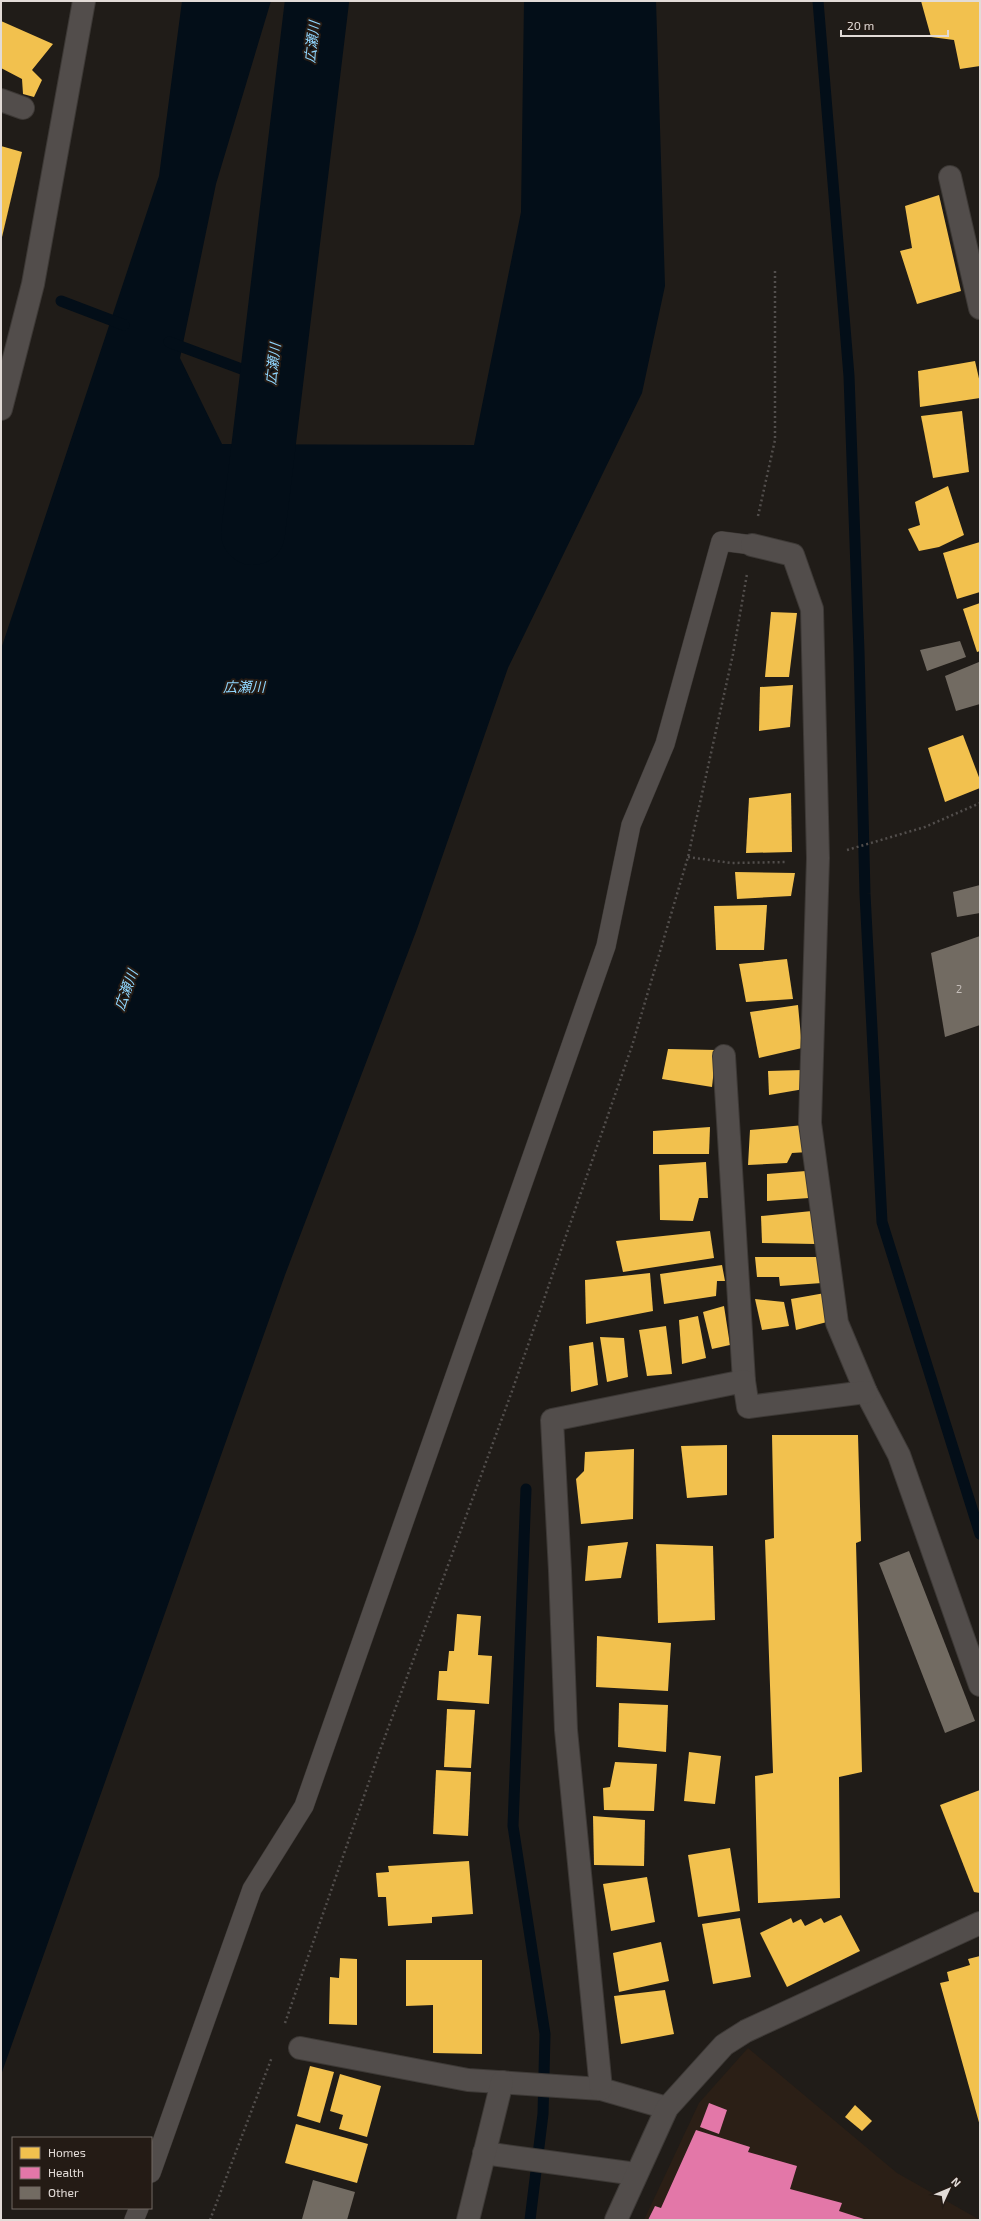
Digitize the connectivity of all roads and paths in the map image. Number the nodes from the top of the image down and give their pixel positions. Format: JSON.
{"nodes":[{"id":1,"x":84,"y":1,"type":"edge"},
{"id":2,"x":1,"y":100,"type":"edge"},
{"id":3,"x":23,"y":108,"type":"dead end"},
{"id":4,"x":950,"y":176,"type":"dead end"},
{"id":5,"x":775,"y":268,"type":"dead end"},
{"id":6,"x":980,"y":308,"type":"edge"},
{"id":7,"x":1,"y":409,"type":"edge"},
{"id":8,"x":752,"y":545,"type":"junction"},
{"id":9,"x":980,"y":803,"type":"edge"},
{"id":10,"x":845,"y":851,"type":"dead end"},
{"id":11,"x":688,"y":857,"type":"junction"},
{"id":12,"x":818,"y":858,"type":"junction"},
{"id":13,"x":724,"y":1056,"type":"dead end"},
{"id":14,"x":744,"y":1381,"type":"junction"},
{"id":15,"x":866,"y":1392,"type":"junction"},
{"id":16,"x":980,"y":1685,"type":"edge"},
{"id":17,"x":980,"y":1923,"type":"edge"},
{"id":18,"x":282,"y":2029,"type":"dead end"},
{"id":19,"x":300,"y":2048,"type":"dead end"},
{"id":20,"x":274,"y":2051,"type":"dead end"},
{"id":21,"x":513,"y":2083,"type":"junction"},
{"id":22,"x":601,"y":2089,"type":"junction"},
{"id":23,"x":667,"y":2108,"type":"junction"},
{"id":24,"x":484,"y":2153,"type":"junction"},
{"id":25,"x":152,"y":2170,"type":"edge"},
{"id":26,"x":636,"y":2174,"type":"junction"},
{"id":27,"x":138,"y":2209,"type":"edge"},
{"id":28,"x":134,"y":2220,"type":"edge"},
{"id":29,"x":210,"y":2220,"type":"edge"},
{"id":30,"x":468,"y":2220,"type":"edge"},
{"id":31,"x":616,"y":2220,"type":"edge"}],
"edges":[{"from":1,"to":7,"type":"street"},
{"from":2,"to":3,"type":"street"},
{"from":4,"to":6,"type":"street"},
{"from":5,"to":8,"type":"path"},
{"from":8,"to":11,"type":"path"},
{"from":8,"to":12,"type":"street"},
{"from":8,"to":25,"type":"lane"},
{"from":9,"to":10,"type":"path"},
{"from":11,"to":12,"type":"path"},
{"from":11,"to":18,"type":"path"},
{"from":12,"to":15,"type":"street"},
{"from":13,"to":14,"type":"street"},
{"from":14,"to":15,"type":"street"},
{"from":14,"to":22,"type":"street"},
{"from":15,"to":16,"type":"street"},
{"from":17,"to":23,"type":"street"},
{"from":19,"to":21,"type":"street"},
{"from":20,"to":29,"type":"path"},
{"from":21,"to":22,"type":"street"},
{"from":21,"to":24,"type":"street"},
{"from":22,"to":23,"type":"street"},
{"from":23,"to":26,"type":"street"},
{"from":24,"to":26,"type":"street"},
{"from":24,"to":30,"type":"street"},
{"from":26,"to":31,"type":"street"},
{"from":27,"to":28,"type":"lane"}]}
